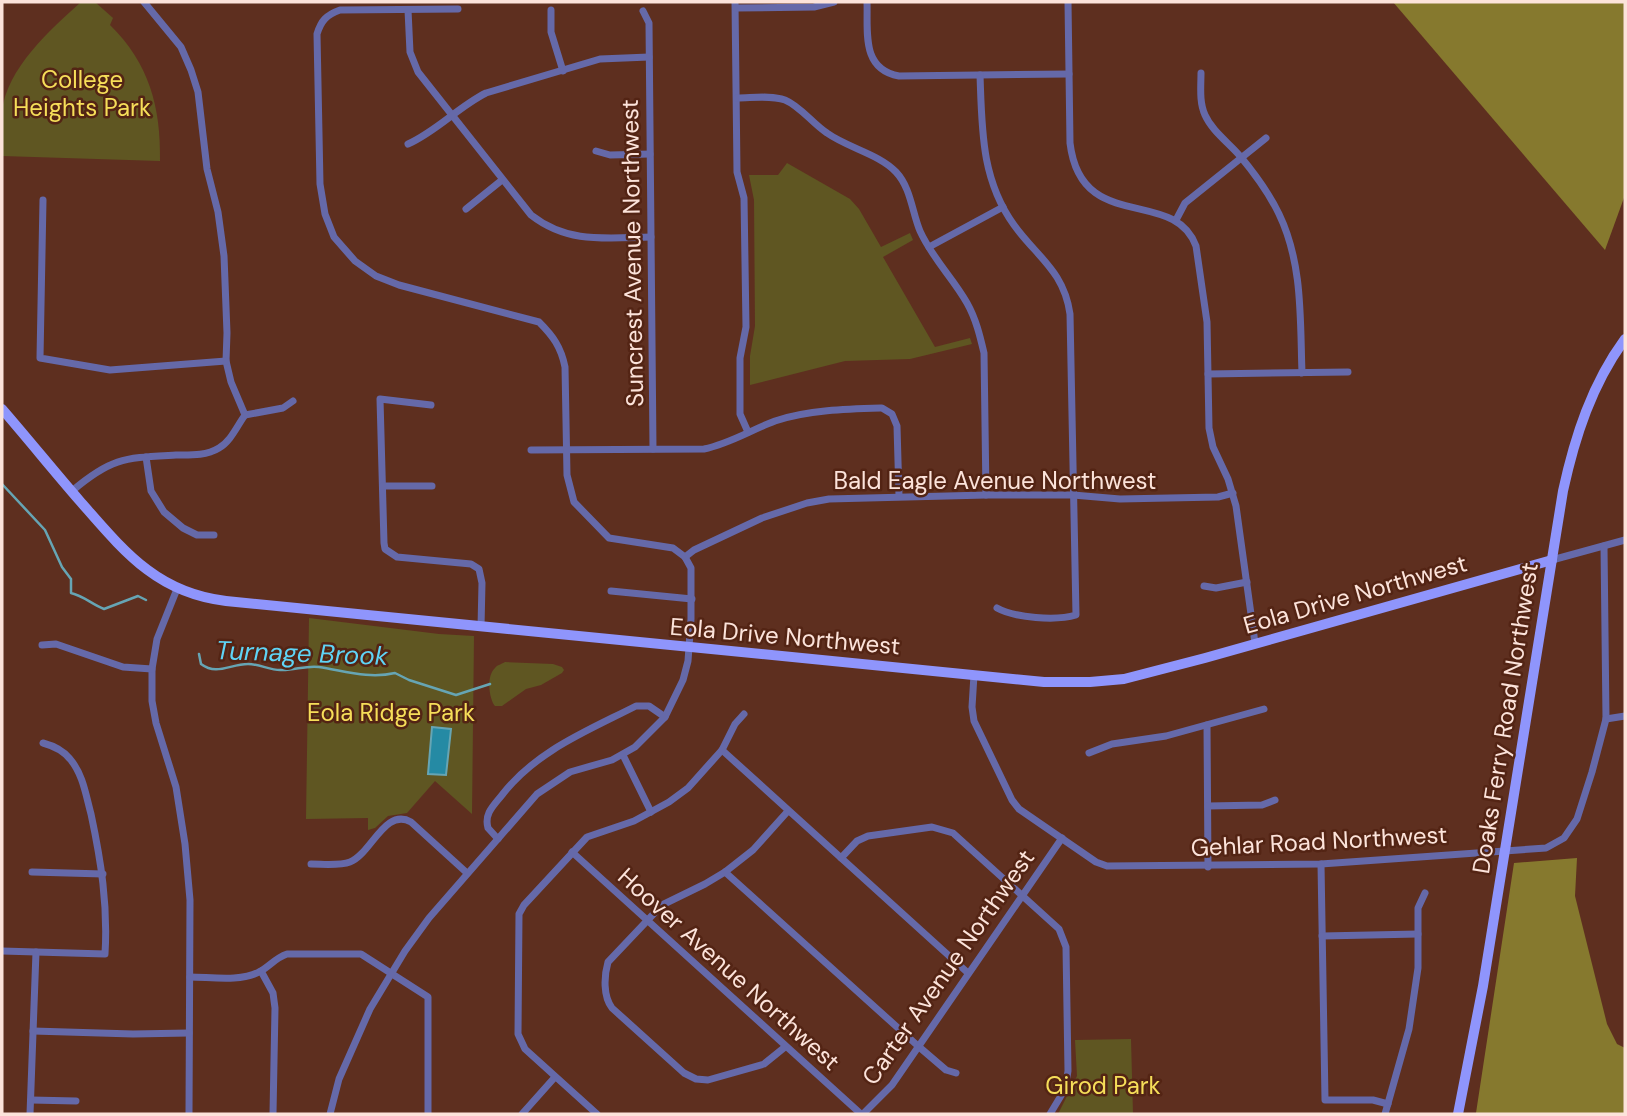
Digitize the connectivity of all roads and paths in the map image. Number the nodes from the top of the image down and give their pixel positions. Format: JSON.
{"nodes":[{"id":1,"x":145,"y":2,"type":"edge"},
{"id":2,"x":834,"y":2,"type":"edge"},
{"id":3,"x":867,"y":2,"type":"edge"},
{"id":4,"x":1068,"y":2,"type":"edge"},
{"id":5,"x":736,"y":5,"type":"edge"},
{"id":6,"x":458,"y":9,"type":"dead end"},
{"id":7,"x":408,"y":10,"type":"junction"},
{"id":8,"x":551,"y":10,"type":"dead end"},
{"id":9,"x":643,"y":11,"type":"dead end"},
{"id":10,"x":649,"y":57,"type":"junction"},
{"id":11,"x":563,"y":71,"type":"junction"},
{"id":12,"x":1201,"y":73,"type":"dead end"},
{"id":13,"x":1069,"y":74,"type":"junction"},
{"id":14,"x":981,"y":75,"type":"junction"},
{"id":15,"x":737,"y":98,"type":"junction"},
{"id":16,"x":452,"y":115,"type":"junction"},
{"id":17,"x":1266,"y":138,"type":"dead end"},
{"id":18,"x":408,"y":144,"type":"dead end"},
{"id":19,"x":596,"y":150,"type":"dead end"},
{"id":20,"x":650,"y":155,"type":"junction"},
{"id":21,"x":1241,"y":158,"type":"junction"},
{"id":22,"x":502,"y":180,"type":"junction"},
{"id":23,"x":43,"y":200,"type":"dead end"},
{"id":24,"x":1003,"y":207,"type":"junction"},
{"id":25,"x":466,"y":209,"type":"dead end"},
{"id":26,"x":1175,"y":220,"type":"junction"},
{"id":27,"x":651,"y":237,"type":"junction"},
{"id":28,"x":929,"y":247,"type":"junction"},
{"id":29,"x":1625,"y":339,"type":"edge"},
{"id":30,"x":226,"y":361,"type":"junction"},
{"id":31,"x":1348,"y":372,"type":"dead end"},
{"id":32,"x":1302,"y":373,"type":"junction"},
{"id":33,"x":1208,"y":374,"type":"junction"},
{"id":34,"x":293,"y":401,"type":"dead end"},
{"id":35,"x":431,"y":404,"type":"dead end"},
{"id":36,"x":2,"y":409,"type":"edge"},
{"id":37,"x":245,"y":415,"type":"junction"},
{"id":38,"x":748,"y":432,"type":"junction"},
{"id":39,"x":653,"y":449,"type":"junction"},
{"id":40,"x":531,"y":450,"type":"dead end"},
{"id":41,"x":567,"y":450,"type":"junction"},
{"id":42,"x":146,"y":457,"type":"junction"},
{"id":43,"x":383,"y":486,"type":"junction"},
{"id":44,"x":432,"y":486,"type":"dead end"},
{"id":45,"x":72,"y":491,"type":"junction"},
{"id":46,"x":1233,"y":494,"type":"junction"},
{"id":47,"x":986,"y":495,"type":"junction"},
{"id":48,"x":1073,"y":495,"type":"junction"},
{"id":49,"x":899,"y":496,"type":"junction"},
{"id":50,"x":214,"y":535,"type":"dead end"},
{"id":51,"x":1625,"y":540,"type":"edge"},
{"id":52,"x":1604,"y":545,"type":"junction"},
{"id":53,"x":685,"y":557,"type":"junction"},
{"id":54,"x":1552,"y":560,"type":"junction"},
{"id":55,"x":1247,"y":582,"type":"junction"},
{"id":56,"x":1204,"y":586,"type":"dead end"},
{"id":57,"x":177,"y":589,"type":"junction"},
{"id":58,"x":611,"y":591,"type":"dead end"},
{"id":59,"x":692,"y":598,"type":"junction"},
{"id":60,"x":997,"y":608,"type":"dead end"},
{"id":61,"x":481,"y":626,"type":"junction"},
{"id":62,"x":1255,"y":643,"type":"junction"},
{"id":63,"x":42,"y":645,"type":"dead end"},
{"id":64,"x":689,"y":648,"type":"junction"},
{"id":65,"x":152,"y":669,"type":"junction"},
{"id":66,"x":974,"y":675,"type":"junction"},
{"id":67,"x":1264,"y":709,"type":"dead end"},
{"id":68,"x":744,"y":714,"type":"dead end"},
{"id":69,"x":1625,"y":716,"type":"edge"},
{"id":70,"x":665,"y":717,"type":"junction"},
{"id":71,"x":1606,"y":719,"type":"junction"},
{"id":72,"x":1207,"y":725,"type":"junction"},
{"id":73,"x":43,"y":743,"type":"dead end"},
{"id":74,"x":722,"y":750,"type":"junction"},
{"id":75,"x":1089,"y":753,"type":"dead end"},
{"id":76,"x":623,"y":755,"type":"junction"},
{"id":77,"x":1275,"y":800,"type":"dead end"},
{"id":78,"x":1208,"y":806,"type":"junction"},
{"id":79,"x":788,"y":811,"type":"junction"},
{"id":80,"x":651,"y":812,"type":"junction"},
{"id":81,"x":1062,"y":838,"type":"junction"},
{"id":82,"x":498,"y":839,"type":"junction"},
{"id":83,"x":1505,"y":850,"type":"junction"},
{"id":84,"x":572,"y":852,"type":"junction"},
{"id":85,"x":841,"y":858,"type":"junction"},
{"id":86,"x":311,"y":864,"type":"dead end"},
{"id":87,"x":1321,"y":864,"type":"junction"},
{"id":88,"x":1208,"y":867,"type":"junction"},
{"id":89,"x":32,"y":872,"type":"dead end"},
{"id":90,"x":725,"y":872,"type":"junction"},
{"id":91,"x":467,"y":873,"type":"junction"},
{"id":92,"x":103,"y":874,"type":"junction"},
{"id":93,"x":1425,"y":893,"type":"dead end"},
{"id":94,"x":1022,"y":895,"type":"junction"},
{"id":95,"x":646,"y":920,"type":"junction"},
{"id":96,"x":1418,"y":934,"type":"junction"},
{"id":97,"x":1322,"y":936,"type":"junction"},
{"id":98,"x":2,"y":951,"type":"edge"},
{"id":99,"x":36,"y":952,"type":"junction"},
{"id":100,"x":261,"y":971,"type":"junction"},
{"id":101,"x":392,"y":972,"type":"junction"},
{"id":102,"x":968,"y":973,"type":"junction"},
{"id":103,"x":190,"y":977,"type":"junction"},
{"id":104,"x":33,"y":1031,"type":"junction"},
{"id":105,"x":189,"y":1033,"type":"junction"},
{"id":106,"x":785,"y":1046,"type":"junction"},
{"id":107,"x":918,"y":1046,"type":"junction"},
{"id":108,"x":956,"y":1073,"type":"dead end"},
{"id":109,"x":555,"y":1077,"type":"junction"},
{"id":110,"x":31,"y":1100,"type":"junction"},
{"id":111,"x":76,"y":1101,"type":"dead end"},
{"id":112,"x":1388,"y":1104,"type":"junction"},
{"id":113,"x":30,"y":1114,"type":"edge"},
{"id":114,"x":189,"y":1114,"type":"edge"},
{"id":115,"x":273,"y":1114,"type":"edge"},
{"id":116,"x":331,"y":1114,"type":"edge"},
{"id":117,"x":428,"y":1114,"type":"edge"},
{"id":118,"x":522,"y":1114,"type":"edge"},
{"id":119,"x":597,"y":1114,"type":"edge"},
{"id":120,"x":862,"y":1114,"type":"edge"},
{"id":121,"x":1050,"y":1114,"type":"edge"},
{"id":122,"x":1385,"y":1114,"type":"edge"},
{"id":123,"x":1458,"y":1114,"type":"edge"}],
"edges":[{"from":1,"to":30,"type":"street"},
{"from":2,"to":5,"type":"street"},
{"from":3,"to":14,"type":"street"},
{"from":4,"to":13,"type":"street"},
{"from":5,"to":15,"type":"street"},
{"from":6,"to":7,"type":"street"},
{"from":7,"to":16,"type":"street"},
{"from":7,"to":41,"type":"street"},
{"from":8,"to":11,"type":"street"},
{"from":9,"to":10,"type":"street","name":"Suncrest Avenue Northwest"},
{"from":10,"to":11,"type":"street"},
{"from":10,"to":20,"type":"street","name":"Suncrest Avenue Northwest"},
{"from":11,"to":16,"type":"street"},
{"from":12,"to":21,"type":"street"},
{"from":13,"to":14,"type":"street"},
{"from":13,"to":26,"type":"street"},
{"from":14,"to":24,"type":"street"},
{"from":15,"to":28,"type":"street"},
{"from":15,"to":38,"type":"street"},
{"from":16,"to":18,"type":"street"},
{"from":16,"to":22,"type":"street"},
{"from":17,"to":21,"type":"street"},
{"from":19,"to":20,"type":"street"},
{"from":20,"to":27,"type":"street","name":"Suncrest Avenue Northwest"},
{"from":21,"to":26,"type":"street"},
{"from":21,"to":32,"type":"street"},
{"from":22,"to":25,"type":"street"},
{"from":22,"to":27,"type":"street"},
{"from":23,"to":30,"type":"street"},
{"from":24,"to":28,"type":"street"},
{"from":24,"to":48,"type":"street"},
{"from":26,"to":33,"type":"street"},
{"from":27,"to":39,"type":"street","name":"Suncrest Avenue Northwest"},
{"from":28,"to":47,"type":"street"},
{"from":29,"to":54,"type":"main road","name":"Doaks Ferry Road Northwest"},
{"from":30,"to":37,"type":"street"},
{"from":31,"to":32,"type":"street"},
{"from":32,"to":33,"type":"street"},
{"from":33,"to":46,"type":"street"},
{"from":34,"to":37,"type":"street"},
{"from":35,"to":43,"type":"street"},
{"from":36,"to":45,"type":"main road","name":"Eola Drive Northwest"},
{"from":37,"to":42,"type":"street"},
{"from":38,"to":39,"type":"street"},
{"from":38,"to":49,"type":"street"},
{"from":39,"to":41,"type":"street"},
{"from":40,"to":41,"type":"street"},
{"from":41,"to":53,"type":"street"},
{"from":42,"to":45,"type":"street"},
{"from":42,"to":50,"type":"street"},
{"from":43,"to":44,"type":"street"},
{"from":43,"to":61,"type":"street"},
{"from":45,"to":57,"type":"main road","name":"Eola Drive Northwest"},
{"from":46,"to":48,"type":"street","name":"Bald Eagle Avenue Northwest"},
{"from":46,"to":55,"type":"street"},
{"from":47,"to":48,"type":"street","name":"Bald Eagle Avenue Northwest"},
{"from":47,"to":49,"type":"street","name":"Bald Eagle Avenue Northwest"},
{"from":48,"to":60,"type":"street"},
{"from":49,"to":53,"type":"street","name":"Bald Eagle Avenue Northwest"},
{"from":51,"to":52,"type":"street","name":"Eola Drive Northwest"},
{"from":52,"to":54,"type":"street","name":"Eola Drive Northwest"},
{"from":52,"to":71,"type":"street","name":"Gehlar Road Northwest"},
{"from":53,"to":59,"type":"street"},
{"from":54,"to":62,"type":"main road","name":"Eola Drive Northwest"},
{"from":54,"to":83,"type":"main road","name":"Doaks Ferry Road Northwest"},
{"from":55,"to":56,"type":"street"},
{"from":55,"to":62,"type":"street"},
{"from":57,"to":61,"type":"main road","name":"Eola Drive Northwest"},
{"from":57,"to":65,"type":"street"},
{"from":58,"to":59,"type":"street"},
{"from":59,"to":64,"type":"street"},
{"from":61,"to":64,"type":"main road","name":"Eola Drive Northwest"},
{"from":62,"to":66,"type":"main road","name":"Eola Drive Northwest"},
{"from":63,"to":65,"type":"street"},
{"from":64,"to":66,"type":"main road","name":"Eola Drive Northwest"},
{"from":64,"to":70,"type":"street"},
{"from":65,"to":103,"type":"street"},
{"from":66,"to":81,"type":"street","name":"Gehlar Road Northwest"},
{"from":67,"to":72,"type":"street"},
{"from":68,"to":74,"type":"street"},
{"from":69,"to":71,"type":"street"},
{"from":70,"to":76,"type":"street"},
{"from":70,"to":82,"type":"street"},
{"from":71,"to":83,"type":"street","name":"Gehlar Road Northwest"},
{"from":72,"to":75,"type":"street"},
{"from":72,"to":78,"type":"street"},
{"from":73,"to":92,"type":"street"},
{"from":74,"to":79,"type":"street"},
{"from":74,"to":80,"type":"street"},
{"from":76,"to":80,"type":"street"},
{"from":76,"to":82,"type":"street"},
{"from":77,"to":78,"type":"street"},
{"from":78,"to":88,"type":"street"},
{"from":79,"to":85,"type":"street"},
{"from":79,"to":90,"type":"street"},
{"from":80,"to":84,"type":"street"},
{"from":81,"to":88,"type":"street","name":"Gehlar Road Northwest"},
{"from":81,"to":94,"type":"street","name":"Carter Avenue Northwest"},
{"from":82,"to":91,"type":"street"},
{"from":83,"to":87,"type":"street","name":"Gehlar Road Northwest"},
{"from":83,"to":123,"type":"main road","name":"Doaks Ferry Road Northwest"},
{"from":84,"to":95,"type":"street","name":"Hoover Avenue Northwest"},
{"from":84,"to":109,"type":"street"},
{"from":85,"to":94,"type":"street"},
{"from":85,"to":102,"type":"street"},
{"from":86,"to":91,"type":"street"},
{"from":87,"to":88,"type":"street","name":"Gehlar Road Northwest"},
{"from":87,"to":97,"type":"street"},
{"from":89,"to":92,"type":"street"},
{"from":90,"to":95,"type":"street"},
{"from":90,"to":107,"type":"street"},
{"from":91,"to":101,"type":"street"},
{"from":92,"to":99,"type":"street"},
{"from":93,"to":96,"type":"street"},
{"from":94,"to":102,"type":"street","name":"Carter Avenue Northwest"},
{"from":94,"to":121,"type":"street"},
{"from":95,"to":106,"type":"street","name":"Hoover Avenue Northwest"},
{"from":95,"to":106,"type":"street"},
{"from":96,"to":97,"type":"street"},
{"from":96,"to":112,"type":"street"},
{"from":97,"to":112,"type":"street"},
{"from":98,"to":99,"type":"street"},
{"from":99,"to":104,"type":"street"},
{"from":100,"to":101,"type":"street"},
{"from":100,"to":103,"type":"street"},
{"from":100,"to":115,"type":"street"},
{"from":101,"to":116,"type":"street"},
{"from":101,"to":117,"type":"street"},
{"from":102,"to":107,"type":"street","name":"Carter Avenue Northwest"},
{"from":103,"to":105,"type":"street"},
{"from":104,"to":105,"type":"street"},
{"from":104,"to":110,"type":"street"},
{"from":105,"to":114,"type":"street"},
{"from":106,"to":120,"type":"street","name":"Hoover Avenue Northwest"},
{"from":107,"to":108,"type":"street"},
{"from":107,"to":120,"type":"street","name":"Carter Avenue Northwest"},
{"from":109,"to":118,"type":"street"},
{"from":109,"to":119,"type":"street"},
{"from":110,"to":111,"type":"street"},
{"from":110,"to":113,"type":"street"},
{"from":112,"to":122,"type":"street"}]}
